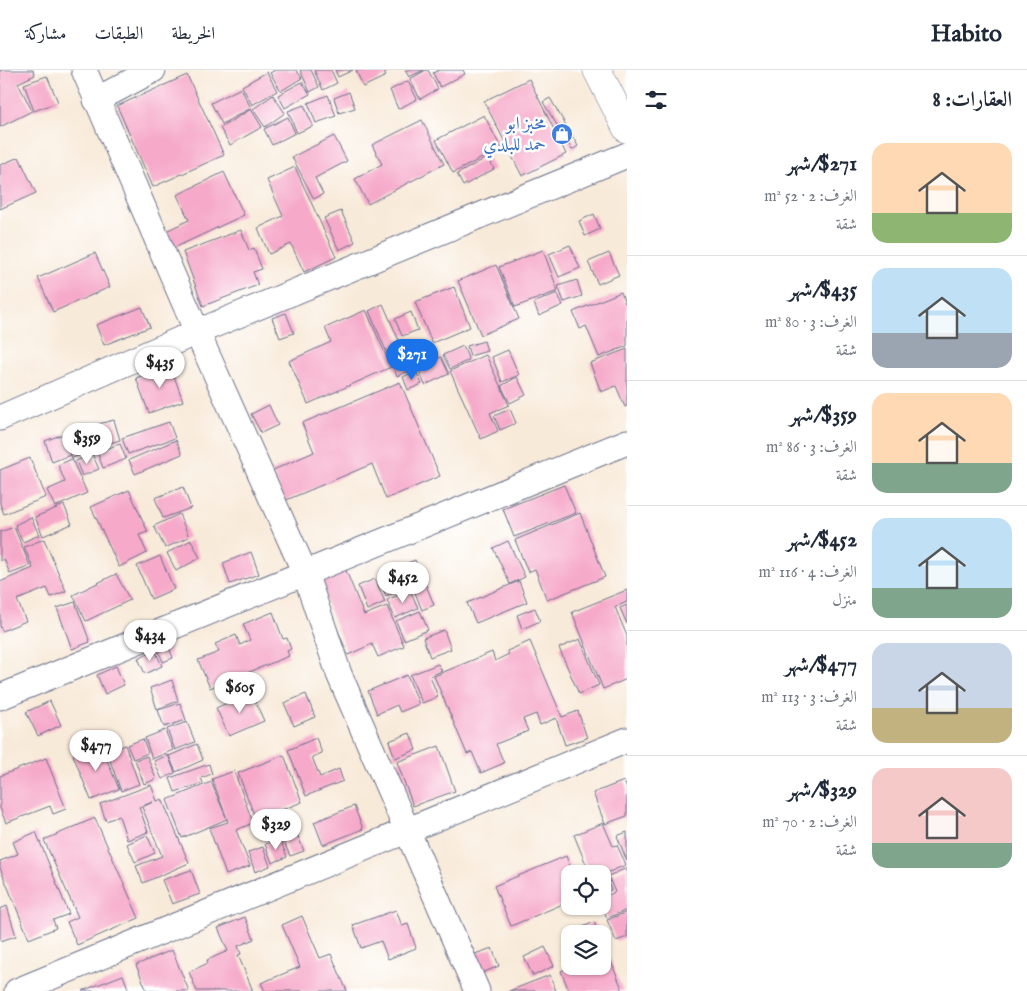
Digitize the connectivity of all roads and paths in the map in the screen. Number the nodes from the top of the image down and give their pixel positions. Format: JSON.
{"nodes":[{"id":1,"x":84,"y":70,"type":"edge"},
{"id":2,"x":153,"y":70,"type":"edge"},
{"id":3,"x":597,"y":70,"type":"edge"},
{"id":4,"x":96,"y":100,"type":"junction"},
{"id":5,"x":627,"y":129,"type":"edge"},
{"id":6,"x":627,"y":155,"type":"edge"},
{"id":7,"x":197,"y":332,"type":"junction"},
{"id":8,"x":0,"y":418,"type":"edge"},
{"id":9,"x":627,"y":442,"type":"edge"},
{"id":10,"x":305,"y":573,"type":"junction"},
{"id":11,"x":0,"y":697,"type":"edge"},
{"id":12,"x":627,"y":740,"type":"edge"},
{"id":13,"x":406,"y":831,"type":"junction"},
{"id":14,"x":17,"y":991,"type":"edge"},
{"id":15,"x":477,"y":991,"type":"edge"}],
"edges":[{"from":1,"to":4,"type":"street"},
{"from":2,"to":4,"type":"street"},
{"from":3,"to":5,"type":"street"},
{"from":4,"to":7,"type":"street"},
{"from":6,"to":7,"type":"street"},
{"from":7,"to":8,"type":"street"},
{"from":7,"to":10,"type":"street"},
{"from":9,"to":10,"type":"street"},
{"from":10,"to":11,"type":"street"},
{"from":10,"to":13,"type":"street"},
{"from":12,"to":13,"type":"street"},
{"from":13,"to":14,"type":"street"},
{"from":13,"to":15,"type":"street"}]}
